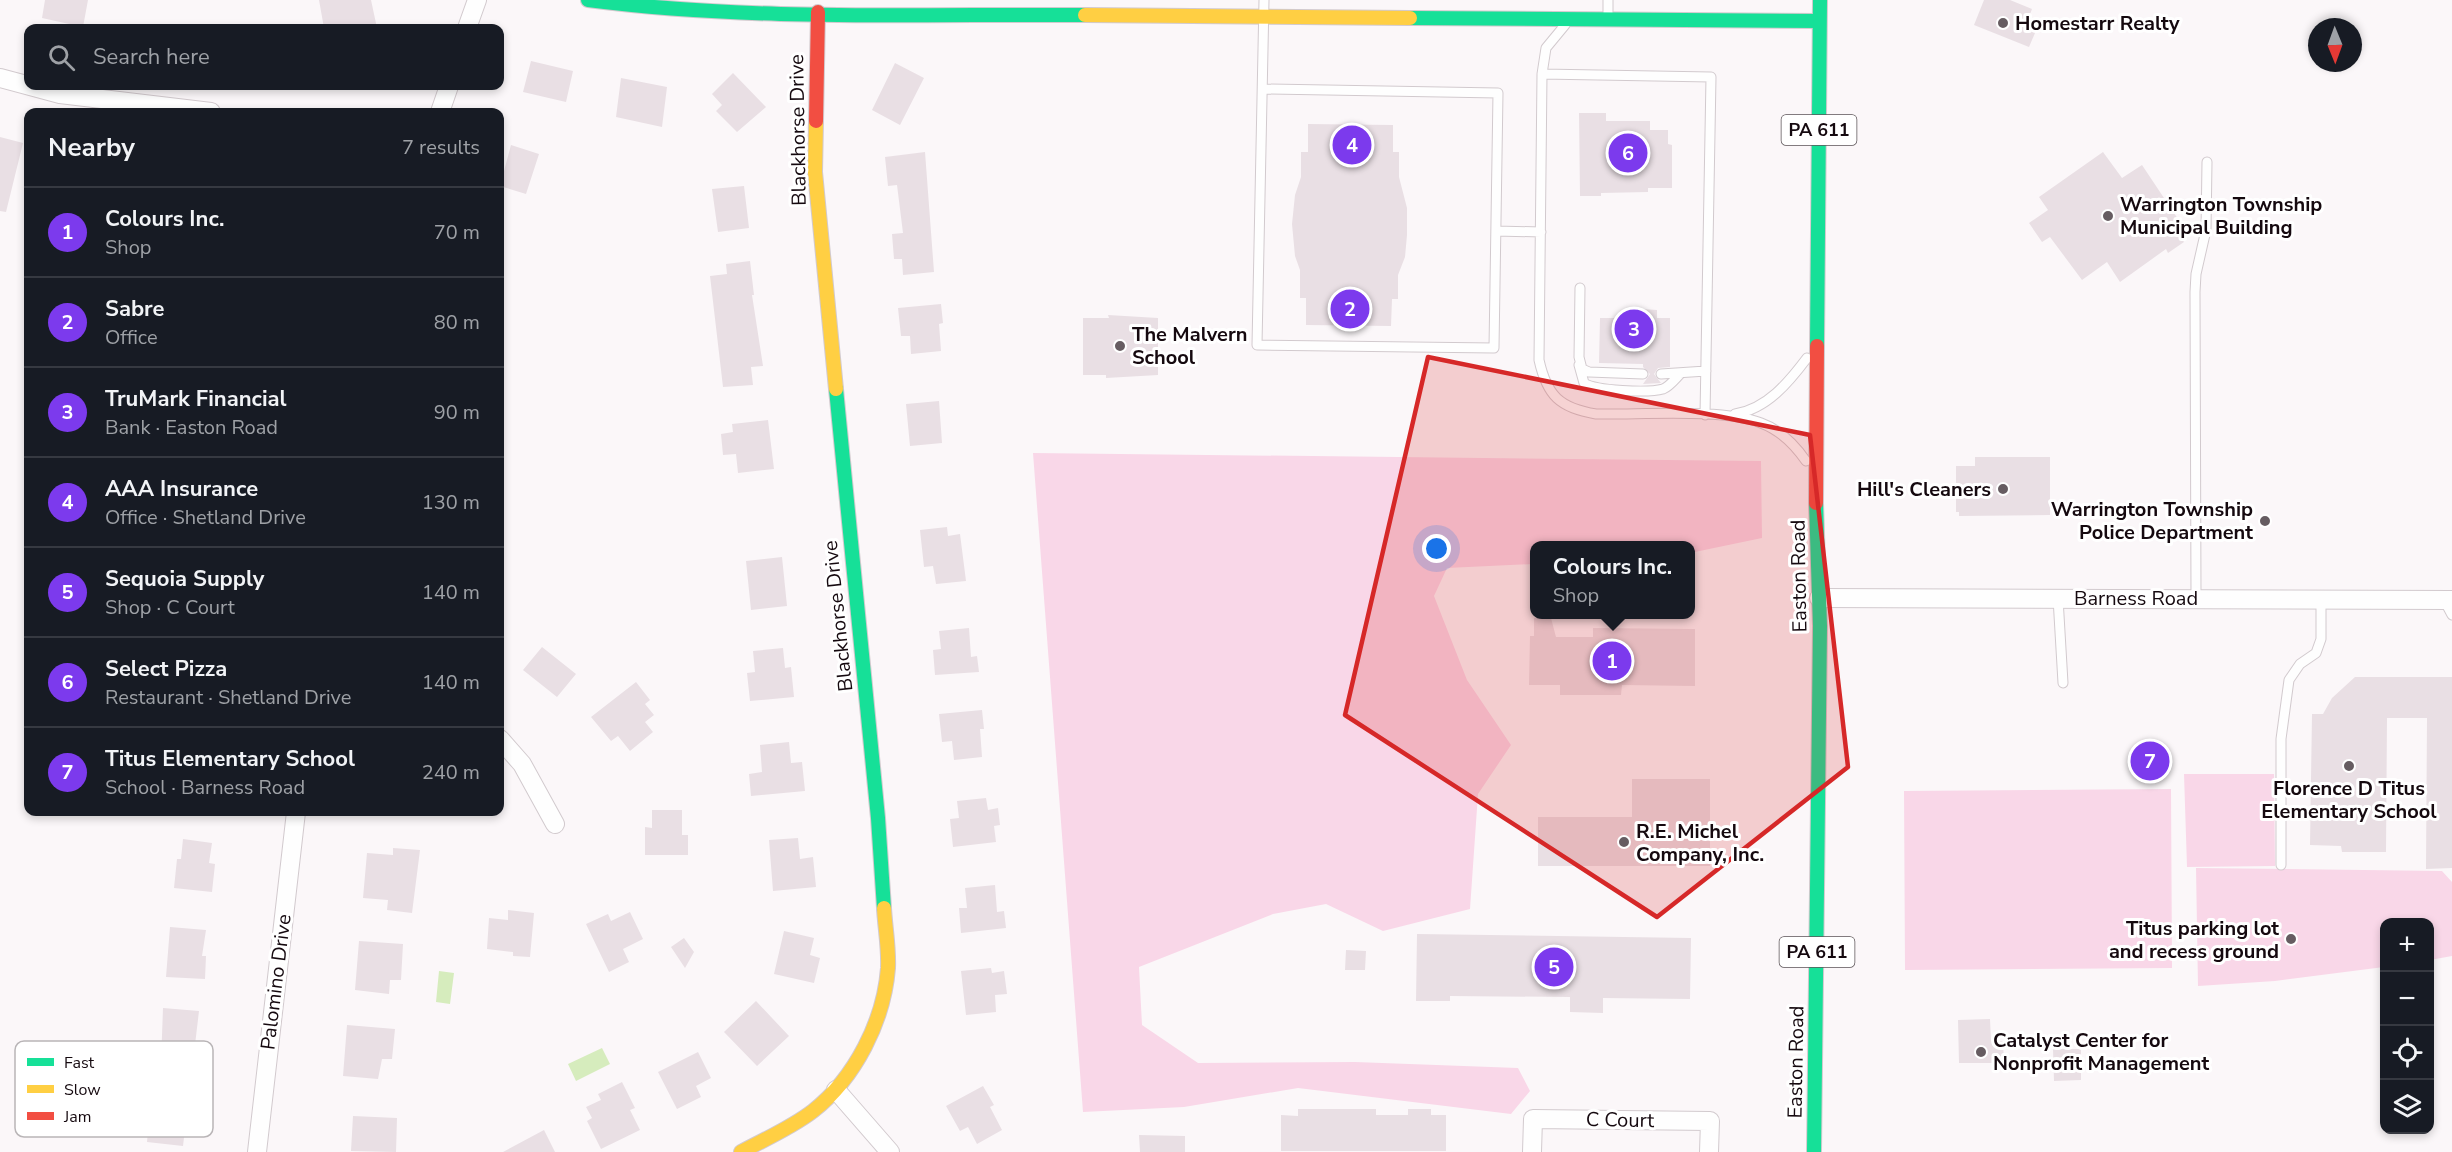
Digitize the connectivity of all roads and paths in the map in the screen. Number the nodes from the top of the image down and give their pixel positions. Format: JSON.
{"nodes":[{"id":1,"x":477,"y":0,"type":"edge"},
{"id":2,"x":588,"y":0,"type":"edge"},
{"id":3,"x":1264,"y":0,"type":"edge"},
{"id":4,"x":1608,"y":0,"type":"edge"},
{"id":5,"x":1820,"y":0,"type":"edge"},
{"id":6,"x":818,"y":12,"type":"junction"},
{"id":7,"x":1264,"y":16,"type":"junction"},
{"id":8,"x":1571,"y":19,"type":"junction"},
{"id":9,"x":1608,"y":19,"type":"junction"},
{"id":10,"x":1819,"y":21,"type":"junction"},
{"id":11,"x":468,"y":24,"type":"edge"},
{"id":12,"x":1542,"y":74,"type":"junction"},
{"id":13,"x":0,"y":78,"type":"edge"},
{"id":14,"x":24,"y":84,"type":"edge"},
{"id":15,"x":1263,"y":89,"type":"junction"},
{"id":16,"x":45,"y":90,"type":"edge"},
{"id":17,"x":447,"y":90,"type":"edge"},
{"id":18,"x":184,"y":108,"type":"edge"},
{"id":19,"x":441,"y":108,"type":"edge"},
{"id":20,"x":2207,"y":162,"type":"dead end"},
{"id":21,"x":1496,"y":231,"type":"junction"},
{"id":22,"x":1541,"y":232,"type":"junction"},
{"id":23,"x":1580,"y":288,"type":"dead end"},
{"id":24,"x":1819,"y":341,"type":"junction"},
{"id":25,"x":1579,"y":365,"type":"junction"},
{"id":26,"x":1706,"y":371,"type":"junction"},
{"id":27,"x":1643,"y":374,"type":"dead end"},
{"id":28,"x":1661,"y":374,"type":"dead end"},
{"id":29,"x":1680,"y":374,"type":"junction"},
{"id":30,"x":1705,"y":415,"type":"junction"},
{"id":31,"x":1728,"y":415,"type":"junction"},
{"id":32,"x":1817,"y":475,"type":"junction"},
{"id":33,"x":1819,"y":598,"type":"junction"},
{"id":34,"x":2058,"y":598,"type":"junction"},
{"id":35,"x":2196,"y":598,"type":"junction"},
{"id":36,"x":2321,"y":598,"type":"junction"},
{"id":37,"x":2449,"y":605,"type":"edge"},
{"id":38,"x":2063,"y":683,"type":"dead end"},
{"id":39,"x":504,"y":744,"type":"edge"},
{"id":40,"x":296,"y":816,"type":"edge"},
{"id":41,"x":555,"y":824,"type":"dead end"},
{"id":42,"x":2281,"y":865,"type":"dead end"},
{"id":43,"x":836,"y":1090,"type":"junction"},
{"id":44,"x":257,"y":1152,"type":"edge"},
{"id":45,"x":741,"y":1152,"type":"edge"},
{"id":46,"x":891,"y":1152,"type":"edge"},
{"id":47,"x":1532,"y":1152,"type":"edge"},
{"id":48,"x":1709,"y":1152,"type":"edge"},
{"id":49,"x":1814,"y":1152,"type":"edge"}],
"edges":[{"from":1,"to":11,"type":"street"},
{"from":2,"to":6,"type":"main road"},
{"from":3,"to":7,"type":"lane"},
{"from":4,"to":9,"type":"lane"},
{"from":5,"to":10,"type":"main road","name":"Easton Road","number":"PA 611"},
{"from":6,"to":7,"type":"main road"},
{"from":6,"to":43,"type":"main road","name":"Blackhorse Drive"},
{"from":7,"to":8,"type":"main road"},
{"from":7,"to":15,"type":"lane"},
{"from":8,"to":9,"type":"main road"},
{"from":8,"to":12,"type":"lane"},
{"from":9,"to":10,"type":"main road"},
{"from":10,"to":24,"type":"main road","name":"Easton Road","number":"PA 611"},
{"from":12,"to":22,"type":"lane"},
{"from":12,"to":26,"type":"lane"},
{"from":13,"to":14,"type":"street"},
{"from":15,"to":21,"type":"lane"},
{"from":15,"to":21,"type":"lane"},
{"from":16,"to":18,"type":"street"},
{"from":17,"to":19,"type":"street"},
{"from":20,"to":35,"type":"lane"},
{"from":21,"to":22,"type":"lane"},
{"from":22,"to":30,"type":"lane"},
{"from":23,"to":25,"type":"lane"},
{"from":24,"to":31,"type":"lane"},
{"from":24,"to":32,"type":"main road","name":"Easton Road","number":"PA 611"},
{"from":25,"to":27,"type":"lane"},
{"from":25,"to":29,"type":"lane"},
{"from":26,"to":29,"type":"lane"},
{"from":26,"to":30,"type":"lane"},
{"from":28,"to":29,"type":"lane"},
{"from":30,"to":31,"type":"lane"},
{"from":31,"to":32,"type":"lane"},
{"from":32,"to":33,"type":"main road","name":"Easton Road","number":"PA 611"},
{"from":33,"to":34,"type":"street","name":"Barness Road"},
{"from":33,"to":49,"type":"main road","name":"Easton Road","number":"PA 611"},
{"from":34,"to":35,"type":"street","name":"Barness Road"},
{"from":34,"to":38,"type":"lane"},
{"from":35,"to":36,"type":"street","name":"Barness Road"},
{"from":36,"to":37,"type":"street","name":"Barness Road"},
{"from":36,"to":42,"type":"lane"},
{"from":39,"to":41,"type":"street"},
{"from":40,"to":44,"type":"street","name":"Palomino Drive"},
{"from":43,"to":45,"type":"main road","name":"Blackhorse Drive"},
{"from":43,"to":46,"type":"street"},
{"from":47,"to":48,"type":"street","name":"C Court"}]}
